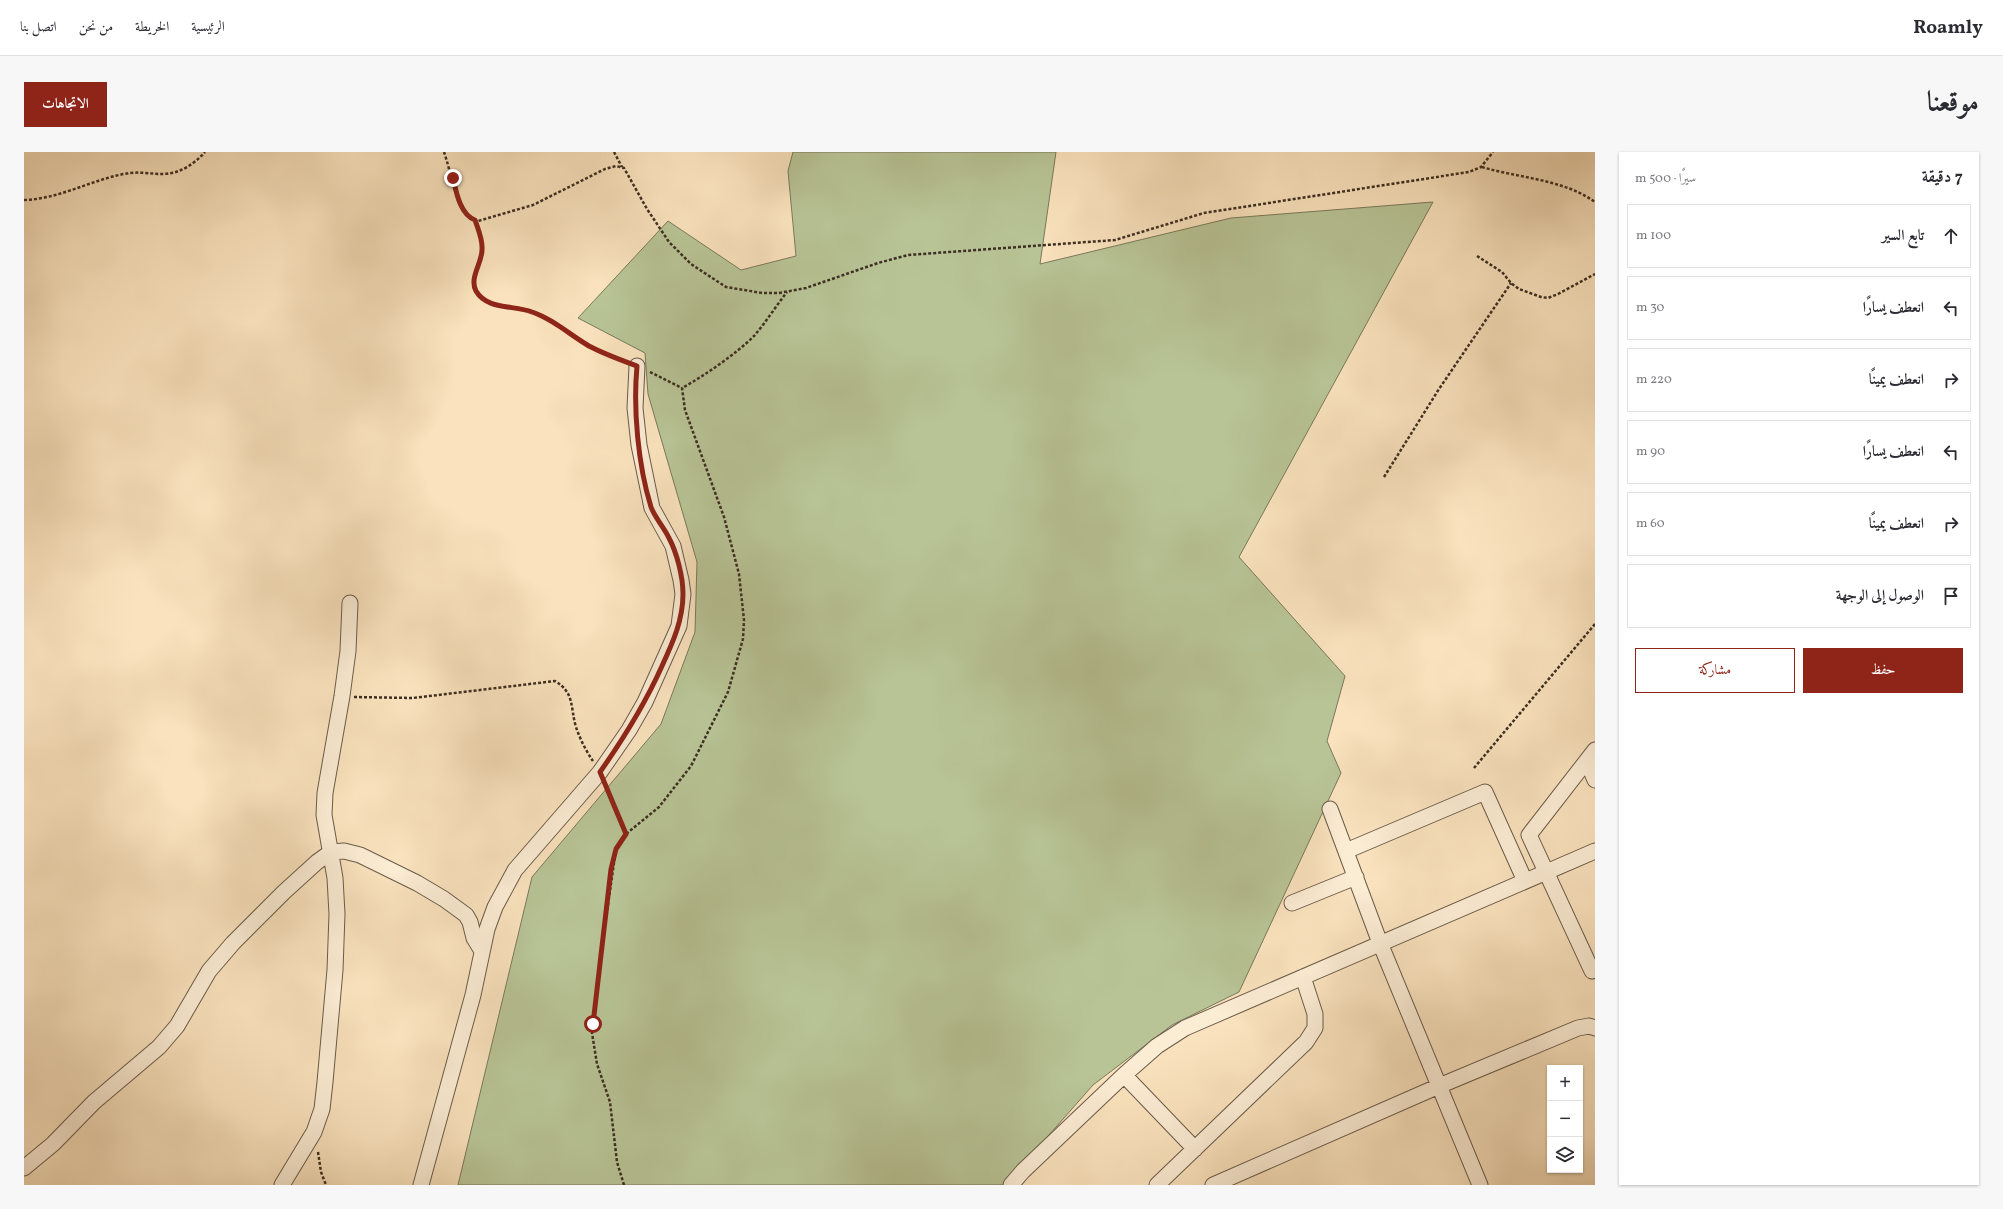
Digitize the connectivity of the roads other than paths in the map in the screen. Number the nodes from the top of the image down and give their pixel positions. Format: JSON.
{"nodes":[{"id":1,"x":637,"y":366,"type":"road end"},
{"id":2,"x":350,"y":603,"type":"dead end"},
{"id":3,"x":1591,"y":756,"type":"edge"},
{"id":4,"x":1595,"y":780,"type":"edge"},
{"id":5,"x":1330,"y":809,"type":"dead end"},
{"id":6,"x":1346,"y":851,"type":"junction"},
{"id":7,"x":1595,"y":851,"type":"edge"},
{"id":8,"x":331,"y":852,"type":"junction"},
{"id":9,"x":1546,"y":872,"type":"junction"},
{"id":10,"x":1356,"y":877,"type":"junction"},
{"id":11,"x":1525,"y":881,"type":"junction"},
{"id":12,"x":1292,"y":903,"type":"dead end"},
{"id":13,"x":1380,"y":943,"type":"junction"},
{"id":14,"x":482,"y":951,"type":"junction"},
{"id":15,"x":1595,"y":968,"type":"edge"},
{"id":16,"x":1303,"y":977,"type":"junction"},
{"id":17,"x":1595,"y":1028,"type":"edge"},
{"id":18,"x":1124,"y":1075,"type":"junction"},
{"id":19,"x":1439,"y":1086,"type":"junction"},
{"id":20,"x":1195,"y":1149,"type":"junction"},
{"id":21,"x":24,"y":1168,"type":"edge"},
{"id":22,"x":282,"y":1185,"type":"edge"},
{"id":23,"x":421,"y":1185,"type":"edge"},
{"id":24,"x":1011,"y":1185,"type":"edge"},
{"id":25,"x":1157,"y":1185,"type":"edge"},
{"id":26,"x":1213,"y":1185,"type":"edge"},
{"id":27,"x":1480,"y":1185,"type":"edge"}],
"edges":[{"from":1,"to":14,"type":"street"},
{"from":2,"to":8,"type":"street"},
{"from":3,"to":4,"type":"street"},
{"from":3,"to":9,"type":"street"},
{"from":5,"to":6,"type":"street"},
{"from":6,"to":10,"type":"street"},
{"from":6,"to":11,"type":"street"},
{"from":7,"to":9,"type":"street"},
{"from":8,"to":14,"type":"street"},
{"from":8,"to":21,"type":"street"},
{"from":8,"to":22,"type":"street"},
{"from":9,"to":11,"type":"street"},
{"from":9,"to":15,"type":"street"},
{"from":10,"to":12,"type":"street"},
{"from":10,"to":13,"type":"street"},
{"from":11,"to":13,"type":"street"},
{"from":13,"to":16,"type":"street"},
{"from":13,"to":19,"type":"street"},
{"from":14,"to":23,"type":"street"},
{"from":16,"to":18,"type":"street"},
{"from":16,"to":20,"type":"street"},
{"from":17,"to":19,"type":"street"},
{"from":18,"to":20,"type":"street"},
{"from":18,"to":24,"type":"street"},
{"from":19,"to":26,"type":"street"},
{"from":19,"to":27,"type":"street"},
{"from":20,"to":25,"type":"street"}]}
